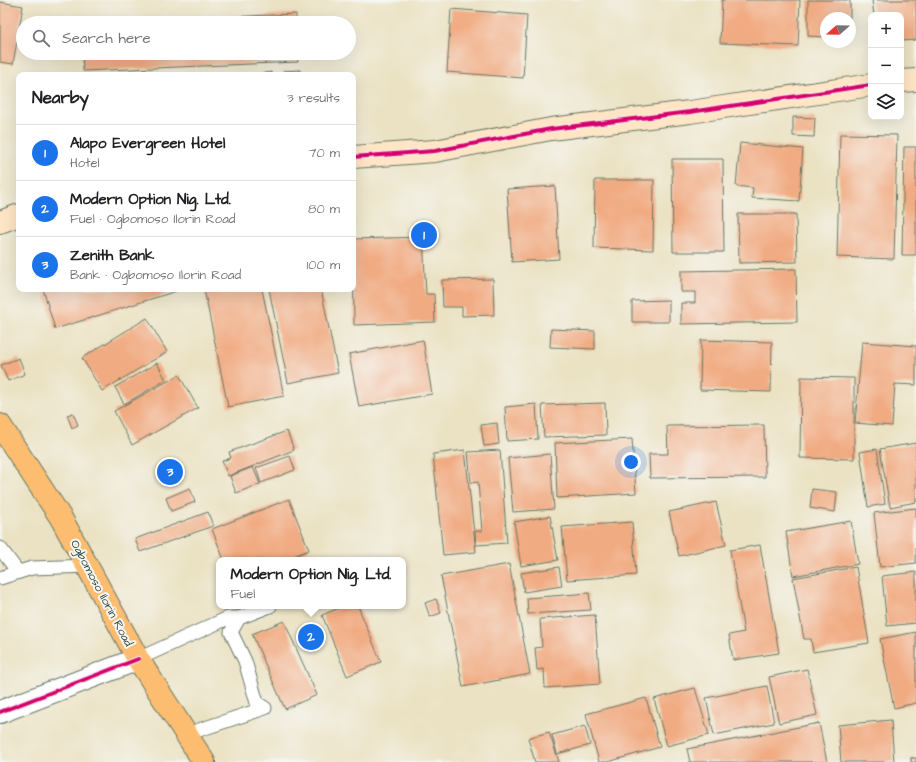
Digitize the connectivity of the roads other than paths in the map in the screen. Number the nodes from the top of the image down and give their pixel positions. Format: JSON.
{"nodes":[{"id":1,"x":916,"y":80,"type":"edge"},
{"id":2,"x":904,"y":81,"type":"edge"},
{"id":3,"x":868,"y":85,"type":"edge"},
{"id":4,"x":356,"y":157,"type":"edge"},
{"id":5,"x":16,"y":216,"type":"edge"},
{"id":6,"x":0,"y":222,"type":"edge"},
{"id":7,"x":0,"y":425,"type":"edge"},
{"id":8,"x":0,"y":548,"type":"edge"},
{"id":9,"x":89,"y":566,"type":"junction"},
{"id":10,"x":18,"y":572,"type":"junction"},
{"id":11,"x":0,"y":578,"type":"edge"},
{"id":12,"x":262,"y":609,"type":"edge"},
{"id":13,"x":239,"y":618,"type":"junction"},
{"id":14,"x":138,"y":659,"type":"junction"},
{"id":15,"x":0,"y":712,"type":"edge"},
{"id":16,"x":187,"y":734,"type":"junction"},
{"id":17,"x":204,"y":762,"type":"edge"}],
"edges":[{"from":1,"to":2,"type":"street"},
{"from":3,"to":4,"type":"street"},
{"from":5,"to":6,"type":"street"},
{"from":7,"to":9,"type":"highway","name":"Ogbomoso Ilorin Road"},
{"from":8,"to":10,"type":"lane"},
{"from":9,"to":10,"type":"lane"},
{"from":9,"to":14,"type":"highway","name":"Ogbomoso Ilorin Road"},
{"from":10,"to":11,"type":"lane"},
{"from":12,"to":13,"type":"lane"},
{"from":13,"to":14,"type":"lane"},
{"from":13,"to":16,"type":"lane"},
{"from":14,"to":15,"type":"street"},
{"from":14,"to":16,"type":"highway","name":"Ogbomoso Ilorin Road"},
{"from":16,"to":17,"type":"highway","name":"Ogbomoso Ilorin Road"}]}
